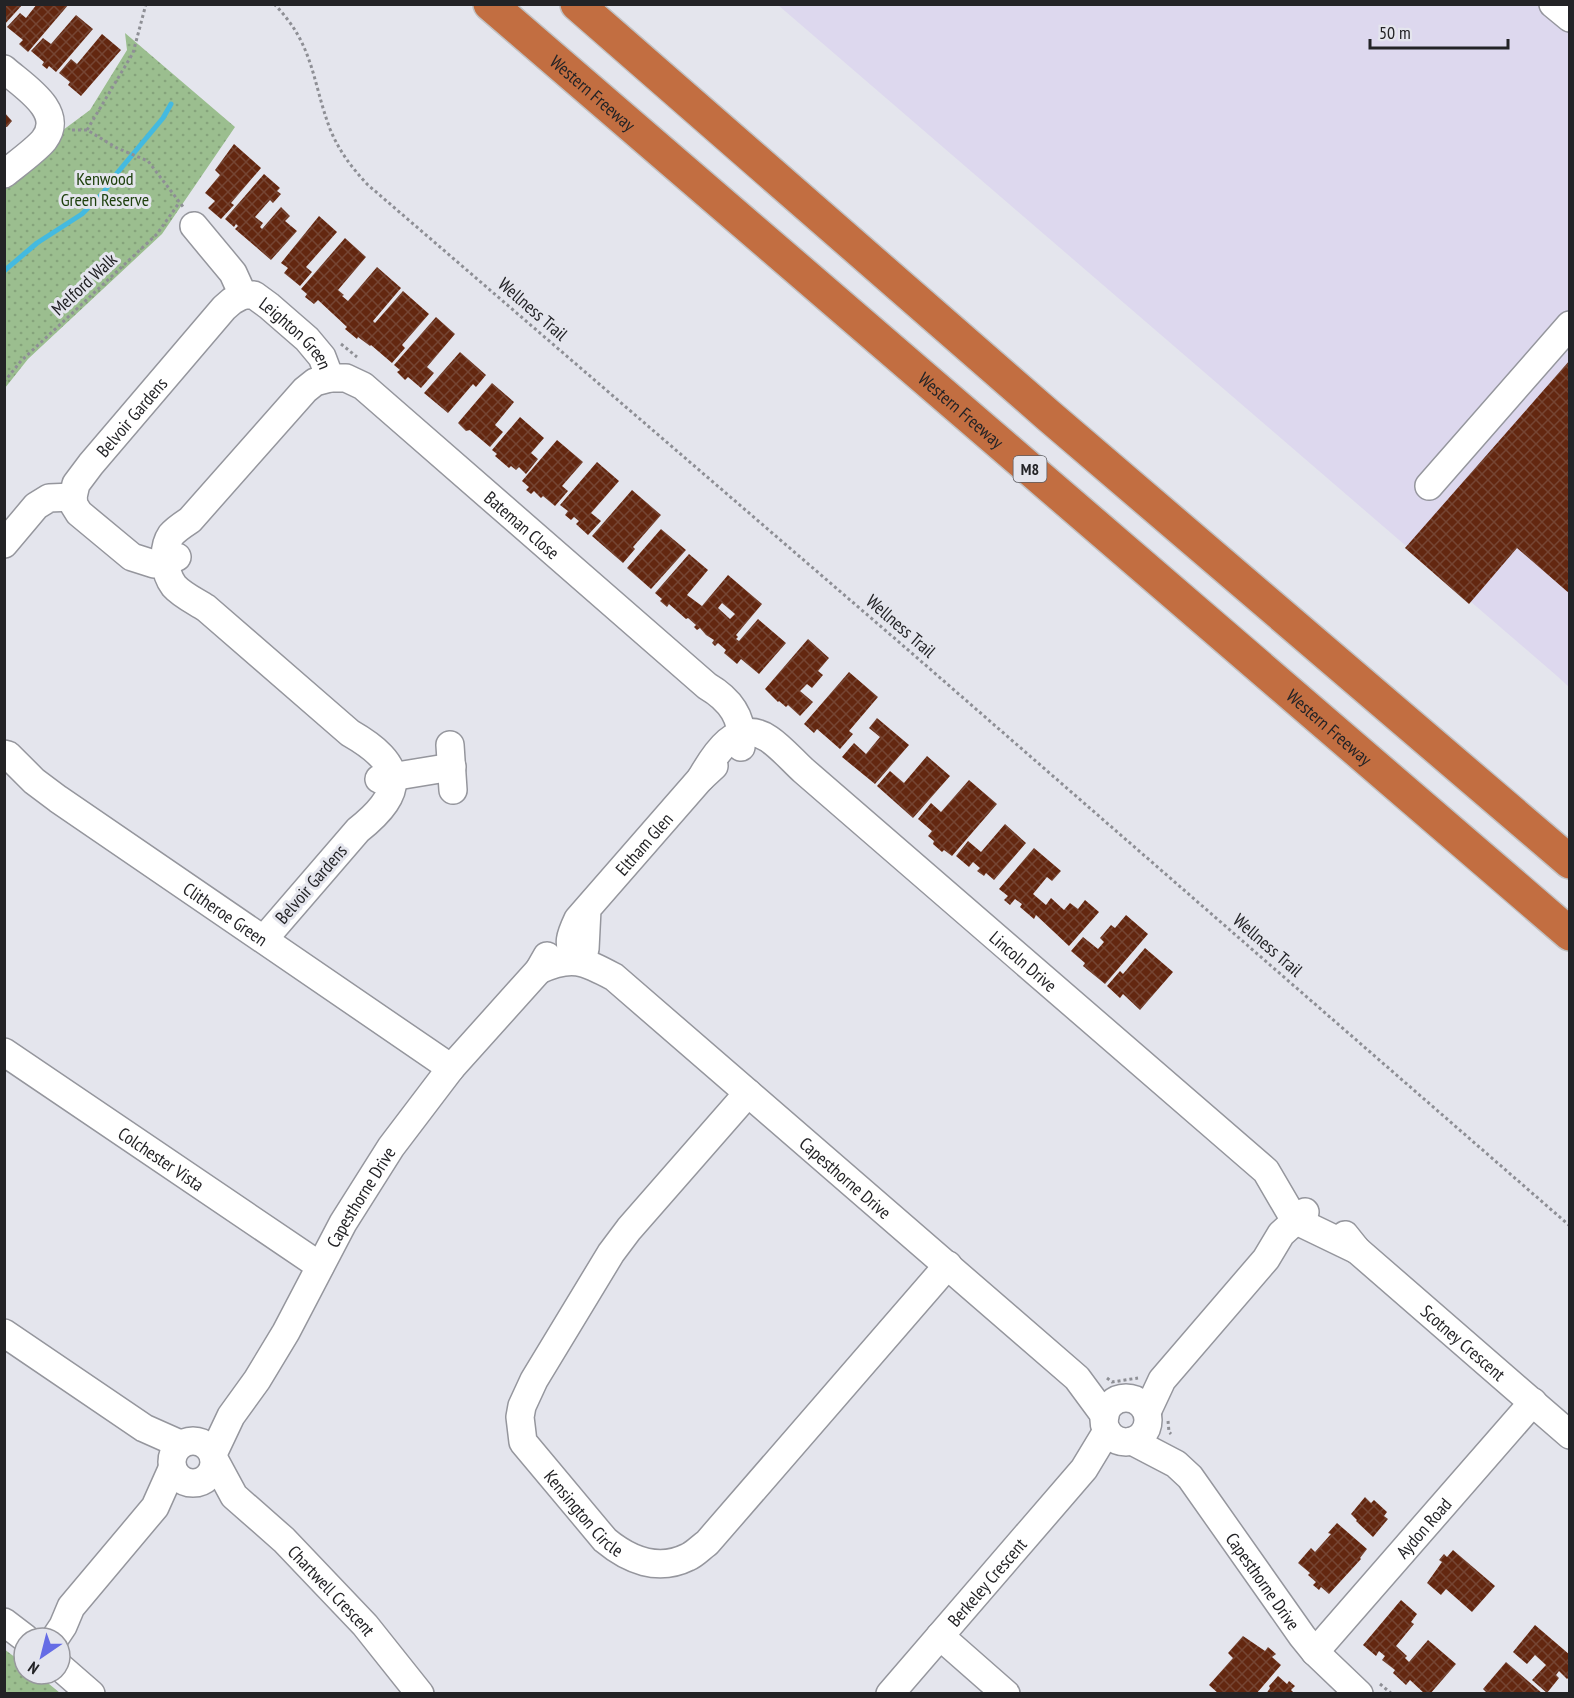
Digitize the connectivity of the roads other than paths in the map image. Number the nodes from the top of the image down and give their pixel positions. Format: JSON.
{"nodes":[{"id":1,"x":490,"y":4,"type":"edge"},
{"id":2,"x":577,"y":4,"type":"edge"},
{"id":3,"x":1554,"y":4,"type":"edge"},
{"id":4,"x":1569,"y":18,"type":"edge"},
{"id":5,"x":4,"y":69,"type":"edge"},
{"id":6,"x":4,"y":174,"type":"edge"},
{"id":7,"x":194,"y":226,"type":"dead end"},
{"id":8,"x":243,"y":295,"type":"junction"},
{"id":9,"x":1569,"y":325,"type":"edge"},
{"id":10,"x":330,"y":378,"type":"junction"},
{"id":11,"x":1429,"y":486,"type":"dead end"},
{"id":12,"x":73,"y":497,"type":"junction"},
{"id":13,"x":4,"y":544,"type":"edge"},
{"id":14,"x":169,"y":558,"type":"junction"},
{"id":15,"x":739,"y":739,"type":"junction"},
{"id":16,"x":4,"y":754,"type":"edge"},
{"id":17,"x":452,"y":767,"type":"dead end"},
{"id":18,"x":385,"y":778,"type":"junction"},
{"id":19,"x":1569,"y":862,"type":"edge"},
{"id":20,"x":1569,"y":934,"type":"edge"},
{"id":21,"x":264,"y":939,"type":"junction"},
{"id":22,"x":576,"y":952,"type":"junction"},
{"id":23,"x":7,"y":1060,"type":"edge"},
{"id":24,"x":451,"y":1068,"type":"junction"},
{"id":25,"x":748,"y":1093,"type":"junction"},
{"id":26,"x":1301,"y":1218,"type":"junction"},
{"id":27,"x":948,"y":1265,"type":"junction"},
{"id":28,"x":320,"y":1266,"type":"junction"},
{"id":29,"x":4,"y":1333,"type":"edge"},
{"id":30,"x":1533,"y":1402,"type":"junction"},
{"id":31,"x":1134,"y":1411,"type":"junction"},
{"id":32,"x":1569,"y":1435,"type":"edge"},
{"id":33,"x":193,"y":1462,"type":"junction"},
{"id":34,"x":71,"y":1607,"type":"junction"},
{"id":35,"x":47,"y":1626,"type":"edge"},
{"id":36,"x":63,"y":1626,"type":"edge"},
{"id":37,"x":940,"y":1636,"type":"junction"},
{"id":38,"x":1315,"y":1652,"type":"junction"},
{"id":39,"x":72,"y":1677,"type":"edge"},
{"id":40,"x":1367,"y":1687,"type":"edge"},
{"id":41,"x":91,"y":1694,"type":"edge"},
{"id":42,"x":420,"y":1694,"type":"edge"},
{"id":43,"x":890,"y":1694,"type":"edge"},
{"id":44,"x":1006,"y":1694,"type":"edge"}],
"edges":[{"from":1,"to":20,"type":"highway","name":"Western Freeway","number":"M8"},
{"from":2,"to":19,"type":"highway"},
{"from":3,"to":4,"type":"street"},
{"from":5,"to":6,"type":"street"},
{"from":7,"to":8,"type":"street","name":"Leighton Green"},
{"from":8,"to":10,"type":"street","name":"Leighton Green"},
{"from":8,"to":12,"type":"street","name":"Belvoir Gardens"},
{"from":9,"to":11,"type":"street"},
{"from":10,"to":14,"type":"street","name":"Leighton Green"},
{"from":10,"to":15,"type":"street","name":"Bateman Close"},
{"from":12,"to":13,"type":"street"},
{"from":12,"to":14,"type":"street"},
{"from":14,"to":18,"type":"street"},
{"from":15,"to":22,"type":"street","name":"Eltham Glen"},
{"from":15,"to":26,"type":"street","name":"Lincoln Drive"},
{"from":16,"to":21,"type":"street","name":"Clitheroe Green"},
{"from":17,"to":18,"type":"street"},
{"from":18,"to":21,"type":"street","name":"Belvoir Gardens"},
{"from":21,"to":24,"type":"street","name":"Clitheroe Green"},
{"from":22,"to":24,"type":"street","name":"Capesthorne Drive"},
{"from":22,"to":25,"type":"street","name":"Capesthorne Drive"},
{"from":23,"to":28,"type":"street","name":"Colchester Vista"},
{"from":24,"to":28,"type":"street","name":"Capesthorne Drive"},
{"from":25,"to":27,"type":"street","name":"Capesthorne Drive"},
{"from":25,"to":27,"type":"street","name":"Kensington Circle"},
{"from":26,"to":30,"type":"street","name":"Scotney Crescent"},
{"from":26,"to":31,"type":"street","name":"Berkeley Crescent"},
{"from":27,"to":31,"type":"street","name":"Capesthorne Drive"},
{"from":28,"to":33,"type":"street","name":"Capesthorne Drive"},
{"from":29,"to":33,"type":"street","name":"Chartwell Crescent"},
{"from":30,"to":32,"type":"street","name":"Scotney Crescent"},
{"from":30,"to":38,"type":"street","name":"Aydon Road"},
{"from":31,"to":37,"type":"street","name":"Berkeley Crescent"},
{"from":31,"to":38,"type":"street","name":"Capesthorne Drive"},
{"from":33,"to":34,"type":"street","name":"Capesthorne Drive"},
{"from":33,"to":42,"type":"street","name":"Chartwell Crescent"},
{"from":34,"to":35,"type":"street","name":"Capesthorne Drive"},
{"from":34,"to":36,"type":"street","name":"Capesthorne Drive"},
{"from":37,"to":43,"type":"street","name":"Berkeley Crescent"},
{"from":37,"to":44,"type":"street"},
{"from":38,"to":40,"type":"street","name":"Capesthorne Drive"},
{"from":39,"to":41,"type":"street"}]}
